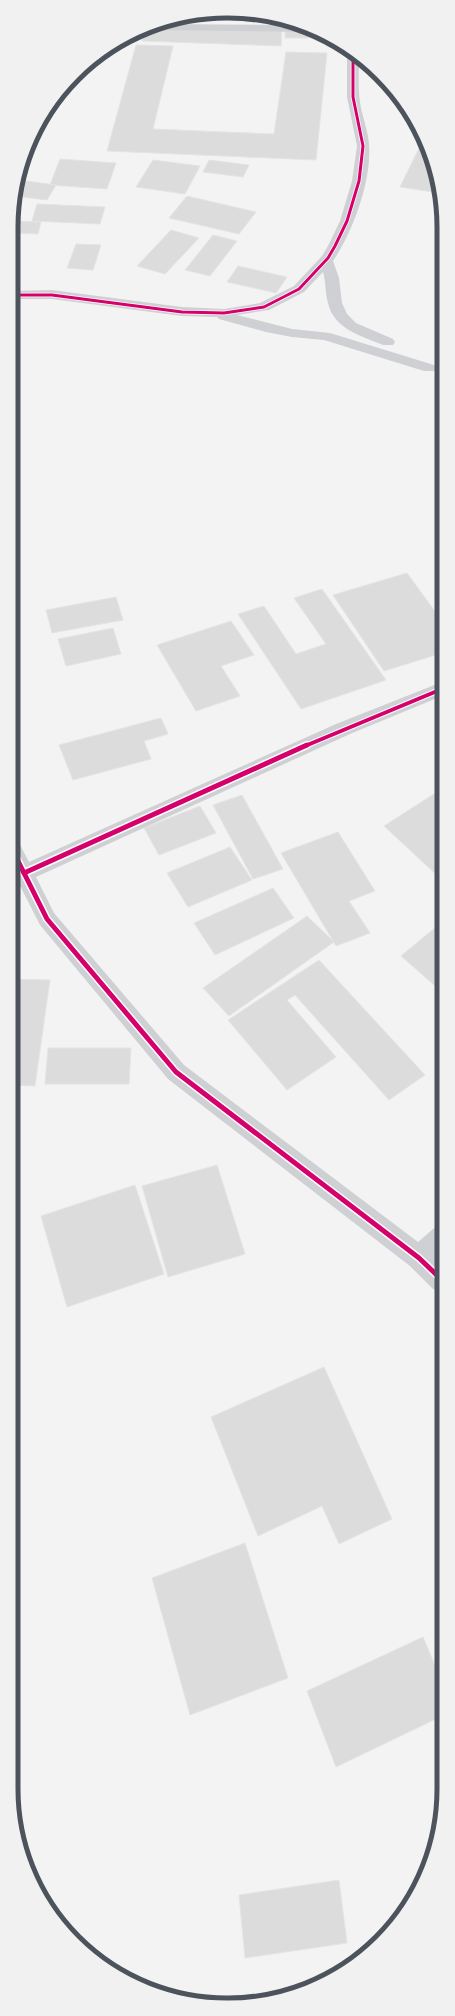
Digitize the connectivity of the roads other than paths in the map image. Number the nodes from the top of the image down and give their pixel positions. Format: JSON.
{"nodes":[{"id":1,"x":166,"y":27,"type":"edge"},
{"id":2,"x":294,"y":29,"type":"edge"},
{"id":3,"x":353,"y":60,"type":"edge"},
{"id":4,"x":326,"y":260,"type":"junction"},
{"id":5,"x":18,"y":294,"type":"edge"},
{"id":6,"x":216,"y":314,"type":"junction"},
{"id":7,"x":429,"y":368,"type":"junction"},
{"id":8,"x":437,"y":374,"type":"edge"},
{"id":9,"x":437,"y":691,"type":"edge"},
{"id":10,"x":18,"y":861,"type":"edge"},
{"id":11,"x":24,"y":873,"type":"junction"},
{"id":12,"x":437,"y":1242,"type":"edge"},
{"id":13,"x":419,"y":1258,"type":"junction"},
{"id":14,"x":437,"y":1275,"type":"edge"}],
"edges":[{"from":1,"to":2,"type":"street"},
{"from":3,"to":4,"type":"street"},
{"from":4,"to":6,"type":"street"},
{"from":4,"to":7,"type":"street"},
{"from":5,"to":6,"type":"street"},
{"from":6,"to":7,"type":"street"},
{"from":7,"to":8,"type":"street"},
{"from":9,"to":11,"type":"street"},
{"from":10,"to":11,"type":"street"},
{"from":11,"to":13,"type":"street"},
{"from":12,"to":13,"type":"street"},
{"from":13,"to":14,"type":"street"}]}
